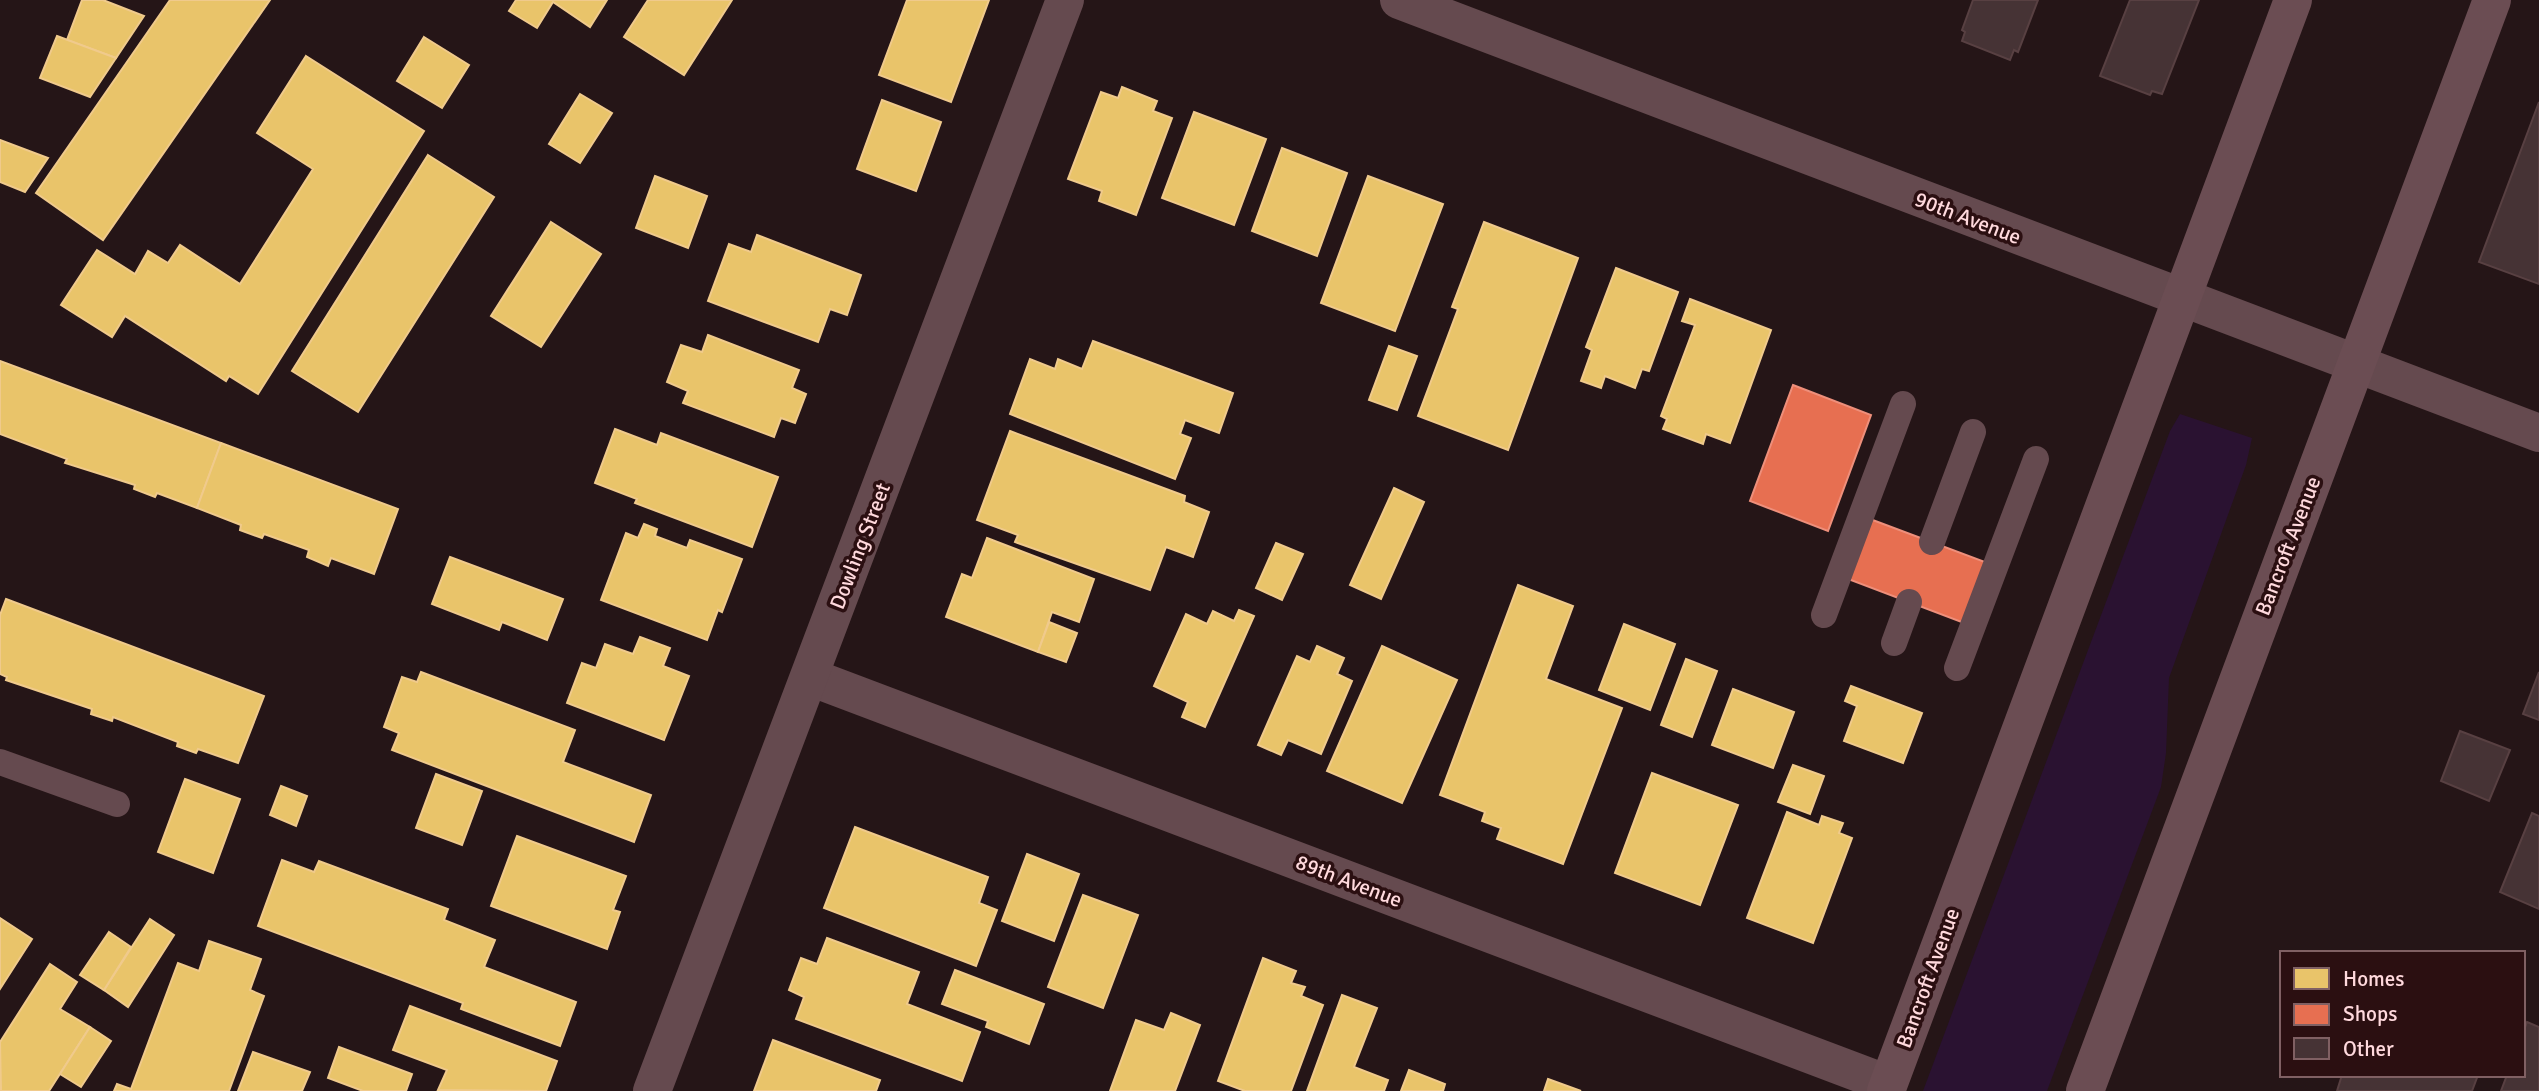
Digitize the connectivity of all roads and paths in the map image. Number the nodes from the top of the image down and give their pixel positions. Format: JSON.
{"nodes":[{"id":1,"x":1065,"y":0,"type":"edge"},
{"id":2,"x":1399,"y":0,"type":"edge"},
{"id":3,"x":2293,"y":0,"type":"edge"},
{"id":4,"x":2492,"y":0,"type":"edge"},
{"id":5,"x":2182,"y":299,"type":"junction"},
{"id":6,"x":2356,"y":364,"type":"junction"},
{"id":7,"x":1903,"y":404,"type":"dead end"},
{"id":8,"x":1973,"y":432,"type":"dead end"},
{"id":9,"x":2539,"y":433,"type":"edge"},
{"id":10,"x":2036,"y":458,"type":"dead end"},
{"id":11,"x":1932,"y":542,"type":"dead end"},
{"id":12,"x":1909,"y":602,"type":"dead end"},
{"id":13,"x":1824,"y":615,"type":"dead end"},
{"id":14,"x":1894,"y":643,"type":"dead end"},
{"id":15,"x":1957,"y":668,"type":"dead end"},
{"id":16,"x":810,"y":677,"type":"junction"},
{"id":17,"x":0,"y":762,"type":"edge"},
{"id":18,"x":117,"y":804,"type":"dead end"},
{"id":19,"x":1887,"y":1088,"type":"edge"},
{"id":20,"x":652,"y":1091,"type":"edge"},
{"id":21,"x":2085,"y":1091,"type":"edge"}],
"edges":[{"from":1,"to":16,"type":"street","name":"Dowling Street"},
{"from":2,"to":5,"type":"street","name":"90th Avenue"},
{"from":3,"to":5,"type":"main road","name":"Bancroft Avenue"},
{"from":4,"to":6,"type":"main road","name":"Bancroft Avenue"},
{"from":5,"to":6,"type":"street","name":"90th Avenue"},
{"from":5,"to":19,"type":"main road","name":"Bancroft Avenue"},
{"from":6,"to":9,"type":"street","name":"90th Avenue"},
{"from":6,"to":21,"type":"main road","name":"Bancroft Avenue"},
{"from":7,"to":13,"type":"lane"},
{"from":8,"to":11,"type":"lane"},
{"from":10,"to":15,"type":"lane"},
{"from":12,"to":14,"type":"lane"},
{"from":16,"to":19,"type":"street","name":"89th Avenue"},
{"from":16,"to":20,"type":"street","name":"Dowling Street"},
{"from":17,"to":18,"type":"lane"}]}
